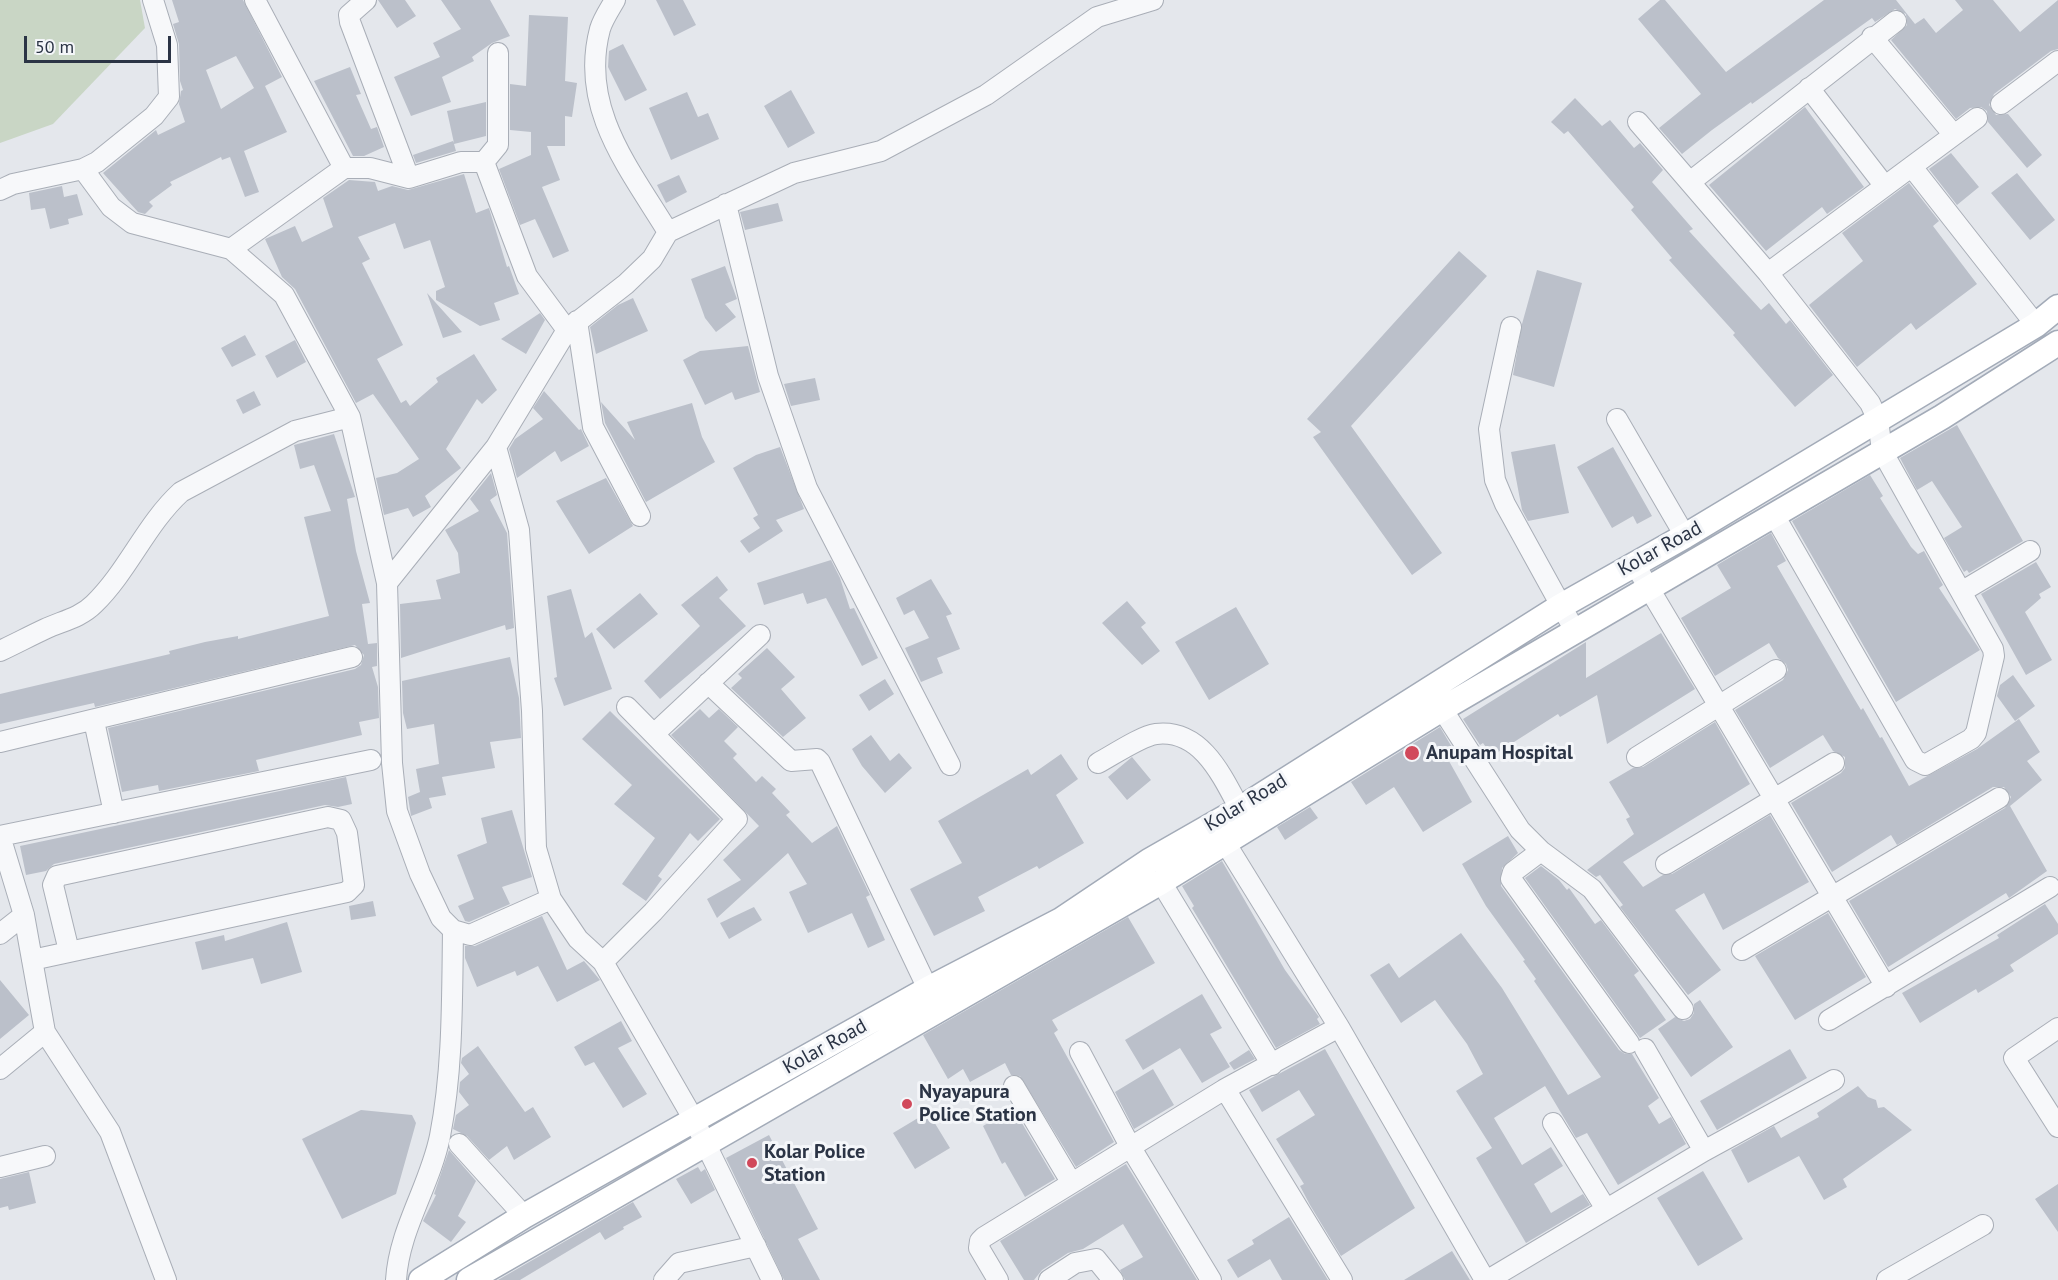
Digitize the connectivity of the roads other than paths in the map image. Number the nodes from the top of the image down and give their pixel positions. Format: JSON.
{"nodes":[{"id":1,"x":153,"y":0,"type":"edge"},
{"id":2,"x":255,"y":0,"type":"edge"},
{"id":3,"x":366,"y":0,"type":"edge"},
{"id":4,"x":615,"y":0,"type":"edge"},
{"id":5,"x":1153,"y":0,"type":"edge"},
{"id":6,"x":1896,"y":21,"type":"dead end"},
{"id":7,"x":1872,"y":37,"type":"junction"},
{"id":8,"x":498,"y":53,"type":"dead end"},
{"id":9,"x":2058,"y":61,"type":"edge"},
{"id":10,"x":1809,"y":88,"type":"junction"},
{"id":11,"x":2001,"y":104,"type":"dead end"},
{"id":12,"x":1977,"y":118,"type":"dead end"},
{"id":13,"x":1638,"y":122,"type":"dead end"},
{"id":14,"x":1954,"y":135,"type":"junction"},
{"id":15,"x":484,"y":162,"type":"junction"},
{"id":16,"x":1912,"y":167,"type":"junction"},
{"id":17,"x":344,"y":168,"type":"junction"},
{"id":18,"x":83,"y":169,"type":"junction"},
{"id":19,"x":409,"y":178,"type":"junction"},
{"id":20,"x":1690,"y":182,"type":"junction"},
{"id":21,"x":1884,"y":185,"type":"junction"},
{"id":22,"x":0,"y":190,"type":"edge"},
{"id":23,"x":726,"y":204,"type":"junction"},
{"id":24,"x":668,"y":232,"type":"junction"},
{"id":25,"x":231,"y":249,"type":"junction"},
{"id":26,"x":1768,"y":273,"type":"junction"},
{"id":27,"x":2058,"y":306,"type":"edge"},
{"id":28,"x":572,"y":325,"type":"junction"},
{"id":29,"x":2036,"y":325,"type":"junction"},
{"id":30,"x":1511,"y":327,"type":"dead end"},
{"id":31,"x":2058,"y":343,"type":"edge"},
{"id":32,"x":350,"y":417,"type":"junction"},
{"id":33,"x":1617,"y":419,"type":"dead end"},
{"id":34,"x":1878,"y":420,"type":"junction"},
{"id":35,"x":496,"y":447,"type":"junction"},
{"id":36,"x":1882,"y":450,"type":"junction"},
{"id":37,"x":1774,"y":515,"type":"junction"},
{"id":38,"x":640,"y":516,"type":"dead end"},
{"id":39,"x":1685,"y":536,"type":"junction"},
{"id":40,"x":2030,"y":551,"type":"dead end"},
{"id":41,"x":1634,"y":563,"type":"junction"},
{"id":42,"x":387,"y":583,"type":"junction"},
{"id":43,"x":1648,"y":587,"type":"junction"},
{"id":44,"x":1961,"y":592,"type":"junction"},
{"id":45,"x":1561,"y":606,"type":"junction"},
{"id":46,"x":1575,"y":631,"type":"junction"},
{"id":47,"x":760,"y":635,"type":"dead end"},
{"id":48,"x":0,"y":651,"type":"edge"},
{"id":49,"x":352,"y":657,"type":"dead end"},
{"id":50,"x":1776,"y":670,"type":"dead end"},
{"id":51,"x":708,"y":683,"type":"junction"},
{"id":52,"x":1430,"y":688,"type":"junction"},
{"id":53,"x":1718,"y":705,"type":"junction"},
{"id":54,"x":627,"y":707,"type":"dead end"},
{"id":55,"x":1442,"y":709,"type":"junction"},
{"id":56,"x":94,"y":721,"type":"junction"},
{"id":57,"x":654,"y":734,"type":"junction"},
{"id":58,"x":0,"y":742,"type":"edge"},
{"id":59,"x":1638,"y":757,"type":"dead end"},
{"id":60,"x":371,"y":760,"type":"dead end"},
{"id":61,"x":1098,"y":763,"type":"dead end"},
{"id":62,"x":1834,"y":763,"type":"dead end"},
{"id":63,"x":950,"y":765,"type":"dead end"},
{"id":64,"x":1999,"y":798,"type":"dead end"},
{"id":65,"x":1776,"y":799,"type":"junction"},
{"id":66,"x":114,"y":813,"type":"junction"},
{"id":67,"x":1245,"y":818,"type":"junction"},
{"id":68,"x":1219,"y":833,"type":"junction"},
{"id":69,"x":0,"y":836,"type":"edge"},
{"id":70,"x":1541,"y":851,"type":"junction"},
{"id":71,"x":1666,"y":864,"type":"dead end"},
{"id":72,"x":1161,"y":882,"type":"junction"},
{"id":73,"x":2050,"y":887,"type":"dead end"},
{"id":74,"x":1832,"y":898,"type":"junction"},
{"id":75,"x":551,"y":899,"type":"junction"},
{"id":76,"x":24,"y":915,"type":"junction"},
{"id":77,"x":453,"y":930,"type":"junction"},
{"id":78,"x":0,"y":934,"type":"edge"},
{"id":79,"x":1742,"y":950,"type":"dead end"},
{"id":80,"x":69,"y":951,"type":"junction"},
{"id":81,"x":32,"y":960,"type":"junction"},
{"id":82,"x":603,"y":962,"type":"junction"},
{"id":83,"x":1886,"y":987,"type":"junction"},
{"id":84,"x":928,"y":989,"type":"junction"},
{"id":85,"x":1683,"y":1009,"type":"dead end"},
{"id":86,"x":886,"y":1013,"type":"junction"},
{"id":87,"x":1829,"y":1020,"type":"dead end"},
{"id":88,"x":1340,"y":1027,"type":"junction"},
{"id":89,"x":2058,"y":1028,"type":"edge"},
{"id":90,"x":45,"y":1032,"type":"junction"},
{"id":91,"x":898,"y":1035,"type":"junction"},
{"id":92,"x":1080,"y":1052,"type":"dead end"},
{"id":93,"x":1272,"y":1065,"type":"junction"},
{"id":94,"x":0,"y":1069,"type":"edge"},
{"id":95,"x":1834,"y":1080,"type":"dead end"},
{"id":96,"x":1014,"y":1086,"type":"dead end"},
{"id":97,"x":1225,"y":1089,"type":"junction"},
{"id":98,"x":694,"y":1120,"type":"junction"},
{"id":99,"x":1553,"y":1123,"type":"dead end"},
{"id":100,"x":2058,"y":1127,"type":"edge"},
{"id":101,"x":459,"y":1144,"type":"dead end"},
{"id":102,"x":706,"y":1144,"type":"junction"},
{"id":103,"x":1131,"y":1148,"type":"junction"},
{"id":104,"x":1704,"y":1150,"type":"junction"},
{"id":105,"x":45,"y":1156,"type":"dead end"},
{"id":106,"x":0,"y":1167,"type":"edge"},
{"id":107,"x":1071,"y":1182,"type":"junction"},
{"id":108,"x":1606,"y":1209,"type":"junction"},
{"id":109,"x":524,"y":1216,"type":"junction"},
{"id":110,"x":1983,"y":1225,"type":"dead end"},
{"id":111,"x":756,"y":1246,"type":"junction"},
{"id":112,"x":166,"y":1280,"type":"edge"},
{"id":113,"x":396,"y":1280,"type":"edge"},
{"id":114,"x":421,"y":1280,"type":"edge"},
{"id":115,"x":469,"y":1280,"type":"edge"},
{"id":116,"x":664,"y":1280,"type":"edge"},
{"id":117,"x":772,"y":1280,"type":"edge"},
{"id":118,"x":998,"y":1280,"type":"edge"},
{"id":119,"x":1049,"y":1280,"type":"edge"},
{"id":120,"x":1113,"y":1280,"type":"edge"},
{"id":121,"x":1211,"y":1280,"type":"edge"},
{"id":122,"x":1342,"y":1280,"type":"edge"},
{"id":123,"x":1486,"y":1280,"type":"edge"},
{"id":124,"x":1887,"y":1280,"type":"edge"}],
"edges":[{"from":1,"to":18,"type":"street"},
{"from":2,"to":17,"type":"street"},
{"from":3,"to":19,"type":"street"},
{"from":4,"to":24,"type":"street"},
{"from":5,"to":23,"type":"street"},
{"from":6,"to":7,"type":"street"},
{"from":7,"to":10,"type":"street"},
{"from":7,"to":14,"type":"street"},
{"from":8,"to":15,"type":"street"},
{"from":9,"to":11,"type":"street"},
{"from":10,"to":20,"type":"street"},
{"from":10,"to":21,"type":"street"},
{"from":12,"to":14,"type":"street"},
{"from":13,"to":20,"type":"street"},
{"from":14,"to":16,"type":"street"},
{"from":15,"to":19,"type":"street"},
{"from":15,"to":28,"type":"street"},
{"from":16,"to":21,"type":"street"},
{"from":16,"to":29,"type":"street"},
{"from":17,"to":19,"type":"street"},
{"from":17,"to":25,"type":"street"},
{"from":18,"to":22,"type":"street"},
{"from":18,"to":25,"type":"street"},
{"from":20,"to":26,"type":"street"},
{"from":21,"to":26,"type":"street"},
{"from":23,"to":24,"type":"street"},
{"from":23,"to":63,"type":"street"},
{"from":24,"to":28,"type":"street"},
{"from":25,"to":32,"type":"street"},
{"from":26,"to":34,"type":"street"},
{"from":27,"to":29,"type":"main road","name":"Kolar Road"},
{"from":28,"to":35,"type":"street"},
{"from":28,"to":38,"type":"street"},
{"from":29,"to":34,"type":"main road","name":"Kolar Road"},
{"from":30,"to":45,"type":"street"},
{"from":31,"to":36,"type":"main road","name":"Kolar Road"},
{"from":32,"to":42,"type":"street"},
{"from":32,"to":48,"type":"street"},
{"from":33,"to":39,"type":"street"},
{"from":34,"to":36,"type":"street"},
{"from":34,"to":39,"type":"main road","name":"Kolar Road"},
{"from":35,"to":42,"type":"street"},
{"from":35,"to":75,"type":"street"},
{"from":36,"to":37,"type":"main road","name":"Kolar Road"},
{"from":36,"to":44,"type":"street"},
{"from":37,"to":43,"type":"main road","name":"Kolar Road"},
{"from":37,"to":44,"type":"street"},
{"from":39,"to":41,"type":"main road","name":"Kolar Road"},
{"from":40,"to":44,"type":"street"},
{"from":41,"to":43,"type":"street"},
{"from":41,"to":45,"type":"main road","name":"Kolar Road"},
{"from":42,"to":77,"type":"street"},
{"from":43,"to":46,"type":"main road","name":"Kolar Road"},
{"from":43,"to":53,"type":"street"},
{"from":45,"to":46,"type":"street"},
{"from":45,"to":52,"type":"main road","name":"Kolar Road"},
{"from":46,"to":55,"type":"main road","name":"Kolar Road"},
{"from":47,"to":51,"type":"street"},
{"from":49,"to":56,"type":"street"},
{"from":50,"to":53,"type":"street"},
{"from":51,"to":57,"type":"street"},
{"from":51,"to":84,"type":"street"},
{"from":52,"to":55,"type":"street"},
{"from":52,"to":67,"type":"main road","name":"Kolar Road"},
{"from":53,"to":59,"type":"street"},
{"from":53,"to":65,"type":"street"},
{"from":54,"to":57,"type":"street"},
{"from":55,"to":67,"type":"main road","name":"Kolar Road"},
{"from":55,"to":70,"type":"street"},
{"from":56,"to":58,"type":"street"},
{"from":56,"to":66,"type":"street"},
{"from":57,"to":82,"type":"street"},
{"from":60,"to":66,"type":"street"},
{"from":61,"to":67,"type":"street"},
{"from":62,"to":65,"type":"street"},
{"from":64,"to":74,"type":"street"},
{"from":65,"to":71,"type":"street"},
{"from":65,"to":74,"type":"street"},
{"from":66,"to":69,"type":"street"},
{"from":67,"to":68,"type":"main road","name":"Kolar Road"},
{"from":68,"to":72,"type":"main road","name":"Kolar Road"},
{"from":68,"to":84,"type":"main road","name":"Kolar Road"},
{"from":68,"to":88,"type":"street"},
{"from":69,"to":76,"type":"street"},
{"from":70,"to":85,"type":"street"},
{"from":70,"to":104,"type":"street"},
{"from":72,"to":91,"type":"main road","name":"Kolar Road"},
{"from":72,"to":93,"type":"street"},
{"from":73,"to":83,"type":"street"},
{"from":74,"to":79,"type":"street"},
{"from":74,"to":83,"type":"street"},
{"from":75,"to":77,"type":"street"},
{"from":75,"to":82,"type":"street"},
{"from":76,"to":78,"type":"street"},
{"from":76,"to":81,"type":"street"},
{"from":77,"to":113,"type":"street"},
{"from":80,"to":80,"type":"street"},
{"from":80,"to":81,"type":"street"},
{"from":81,"to":90,"type":"street"},
{"from":82,"to":98,"type":"street"},
{"from":83,"to":87,"type":"street"},
{"from":84,"to":86,"type":"main road","name":"Kolar Road"},
{"from":86,"to":91,"type":"main road"},
{"from":86,"to":98,"type":"main road","name":"Kolar Road"},
{"from":88,"to":93,"type":"street"},
{"from":88,"to":123,"type":"street"},
{"from":89,"to":100,"type":"street"},
{"from":90,"to":94,"type":"street"},
{"from":90,"to":112,"type":"street"},
{"from":91,"to":102,"type":"main road","name":"Kolar Road"},
{"from":92,"to":103,"type":"street"},
{"from":93,"to":97,"type":"street"},
{"from":95,"to":104,"type":"street"},
{"from":96,"to":107,"type":"street"},
{"from":97,"to":103,"type":"street"},
{"from":97,"to":122,"type":"street"},
{"from":98,"to":102,"type":"street"},
{"from":98,"to":109,"type":"main road","name":"Kolar Road"},
{"from":99,"to":108,"type":"street"},
{"from":101,"to":109,"type":"street"},
{"from":102,"to":111,"type":"street"},
{"from":102,"to":115,"type":"main road","name":"Kolar Road"},
{"from":103,"to":107,"type":"street"},
{"from":103,"to":121,"type":"street"},
{"from":104,"to":108,"type":"street"},
{"from":105,"to":106,"type":"street"},
{"from":107,"to":118,"type":"street"},
{"from":108,"to":123,"type":"street"},
{"from":109,"to":114,"type":"main road","name":"Kolar Road"},
{"from":110,"to":124,"type":"street"},
{"from":111,"to":116,"type":"street"},
{"from":111,"to":117,"type":"street"},
{"from":119,"to":120,"type":"street"}]}
